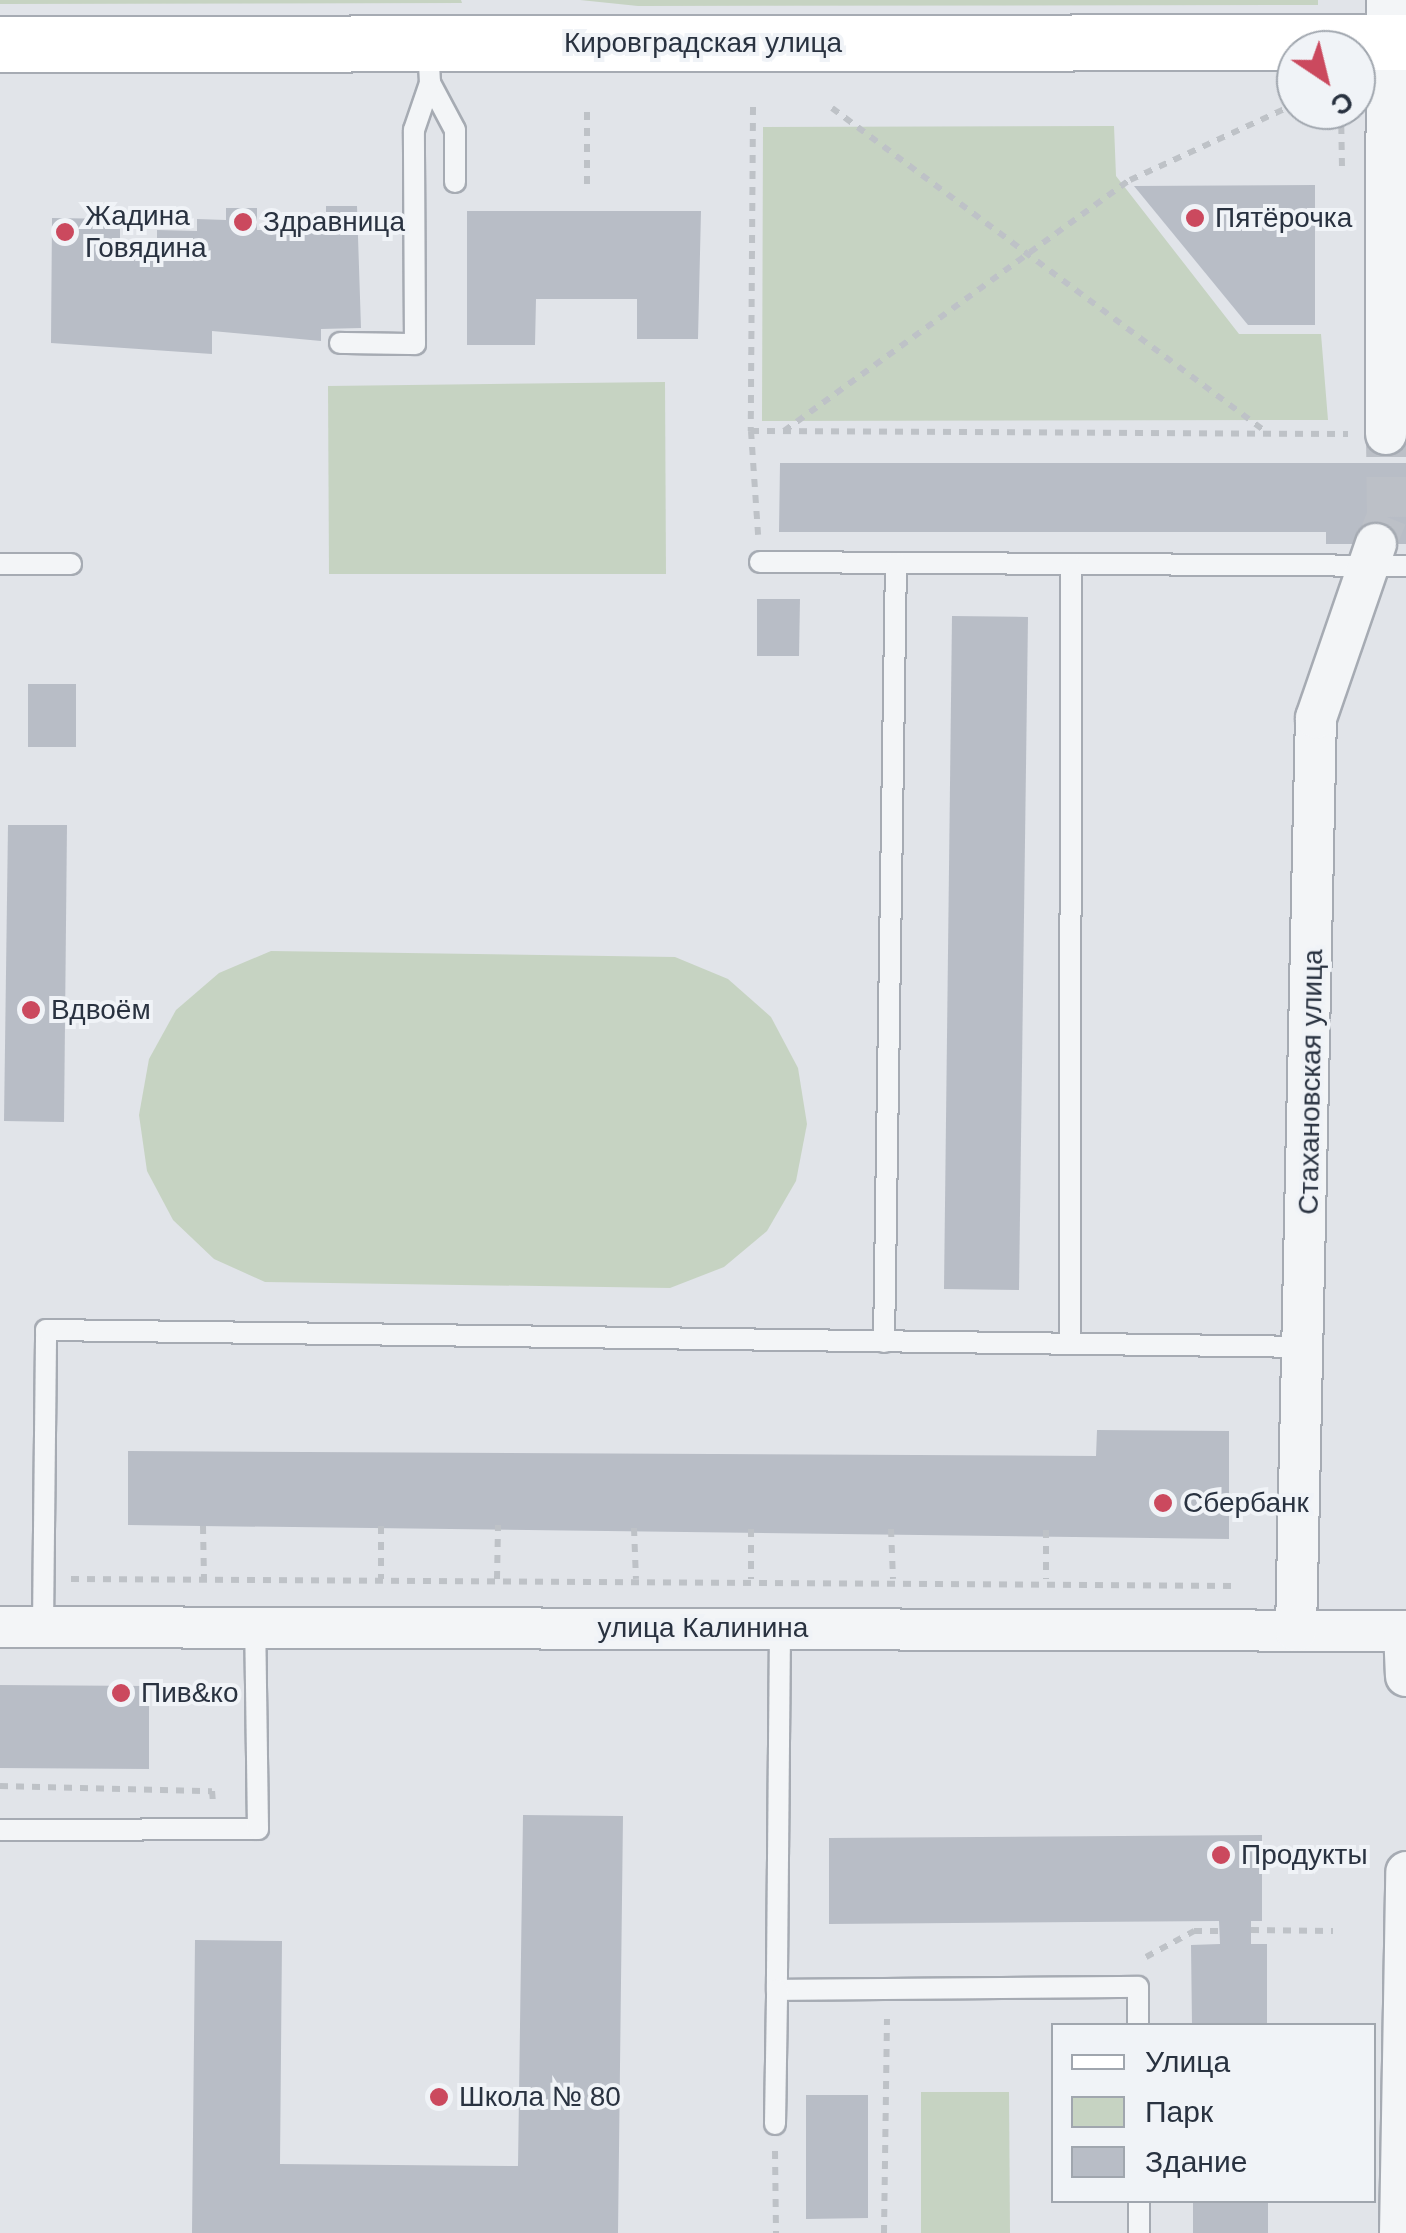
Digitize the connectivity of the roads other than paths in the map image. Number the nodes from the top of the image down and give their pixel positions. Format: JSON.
{"nodes":[{"id":1,"x":1393,"y":28,"type":"edge"},
{"id":2,"x":0,"y":44,"type":"edge"},
{"id":3,"x":429,"y":64,"type":"junction"},
{"id":4,"x":455,"y":182,"type":"dead end"},
{"id":5,"x":340,"y":343,"type":"dead end"},
{"id":6,"x":1386,"y":434,"type":"tunnel mouth"},
{"id":7,"x":1382,"y":559,"type":"edge"},
{"id":8,"x":760,"y":562,"type":"road end"},
{"id":9,"x":896,"y":563,"type":"junction"},
{"id":10,"x":0,"y":564,"type":"edge"},
{"id":11,"x":72,"y":564,"type":"dead end"},
{"id":12,"x":1071,"y":564,"type":"junction"},
{"id":13,"x":1070,"y":1339,"type":"junction"},
{"id":14,"x":884,"y":1342,"type":"junction"},
{"id":15,"x":1308,"y":1347,"type":"junction"},
{"id":16,"x":255,"y":1624,"type":"junction"},
{"id":17,"x":42,"y":1626,"type":"junction"},
{"id":18,"x":0,"y":1627,"type":"edge"},
{"id":19,"x":780,"y":1629,"type":"junction"},
{"id":20,"x":1296,"y":1631,"type":"junction"},
{"id":21,"x":1405,"y":1631,"type":"edge"},
{"id":22,"x":1406,"y":1676,"type":"edge"},
{"id":23,"x":0,"y":1830,"type":"edge"},
{"id":24,"x":1406,"y":1872,"type":"edge"},
{"id":25,"x":777,"y":1990,"type":"junction"},
{"id":26,"x":1138,"y":2023,"type":"edge"},
{"id":27,"x":1404,"y":2101,"type":"edge"},
{"id":28,"x":775,"y":2124,"type":"road end"},
{"id":29,"x":1139,"y":2203,"type":"edge"},
{"id":30,"x":1139,"y":2233,"type":"edge"},
{"id":31,"x":1400,"y":2233,"type":"edge"}],
"edges":[{"from":1,"to":3,"type":"main road","name":"Кировградская улица"},
{"from":1,"to":6,"type":"street"},
{"from":2,"to":3,"type":"main road","name":"Кировградская улица"},
{"from":3,"to":4,"type":"lane"},
{"from":3,"to":5,"type":"lane"},
{"from":7,"to":12,"type":"lane"},
{"from":7,"to":15,"type":"street","name":"Стахановская улица"},
{"from":8,"to":9,"type":"lane"},
{"from":9,"to":12,"type":"lane"},
{"from":9,"to":14,"type":"lane"},
{"from":10,"to":11,"type":"lane"},
{"from":12,"to":13,"type":"lane"},
{"from":13,"to":14,"type":"lane"},
{"from":13,"to":15,"type":"lane"},
{"from":14,"to":17,"type":"lane"},
{"from":15,"to":20,"type":"street","name":"Стахановская улица"},
{"from":16,"to":17,"type":"street","name":"улица Калинина"},
{"from":16,"to":19,"type":"street","name":"улица Калинина"},
{"from":16,"to":23,"type":"lane"},
{"from":17,"to":18,"type":"street","name":"улица Калинина"},
{"from":19,"to":20,"type":"street","name":"улица Калинина"},
{"from":19,"to":25,"type":"lane"},
{"from":20,"to":21,"type":"street","name":"улица Калинина"},
{"from":21,"to":22,"type":"street"},
{"from":24,"to":27,"type":"street"},
{"from":25,"to":26,"type":"lane"},
{"from":25,"to":28,"type":"lane"},
{"from":27,"to":31,"type":"street"},
{"from":29,"to":30,"type":"lane"}]}
